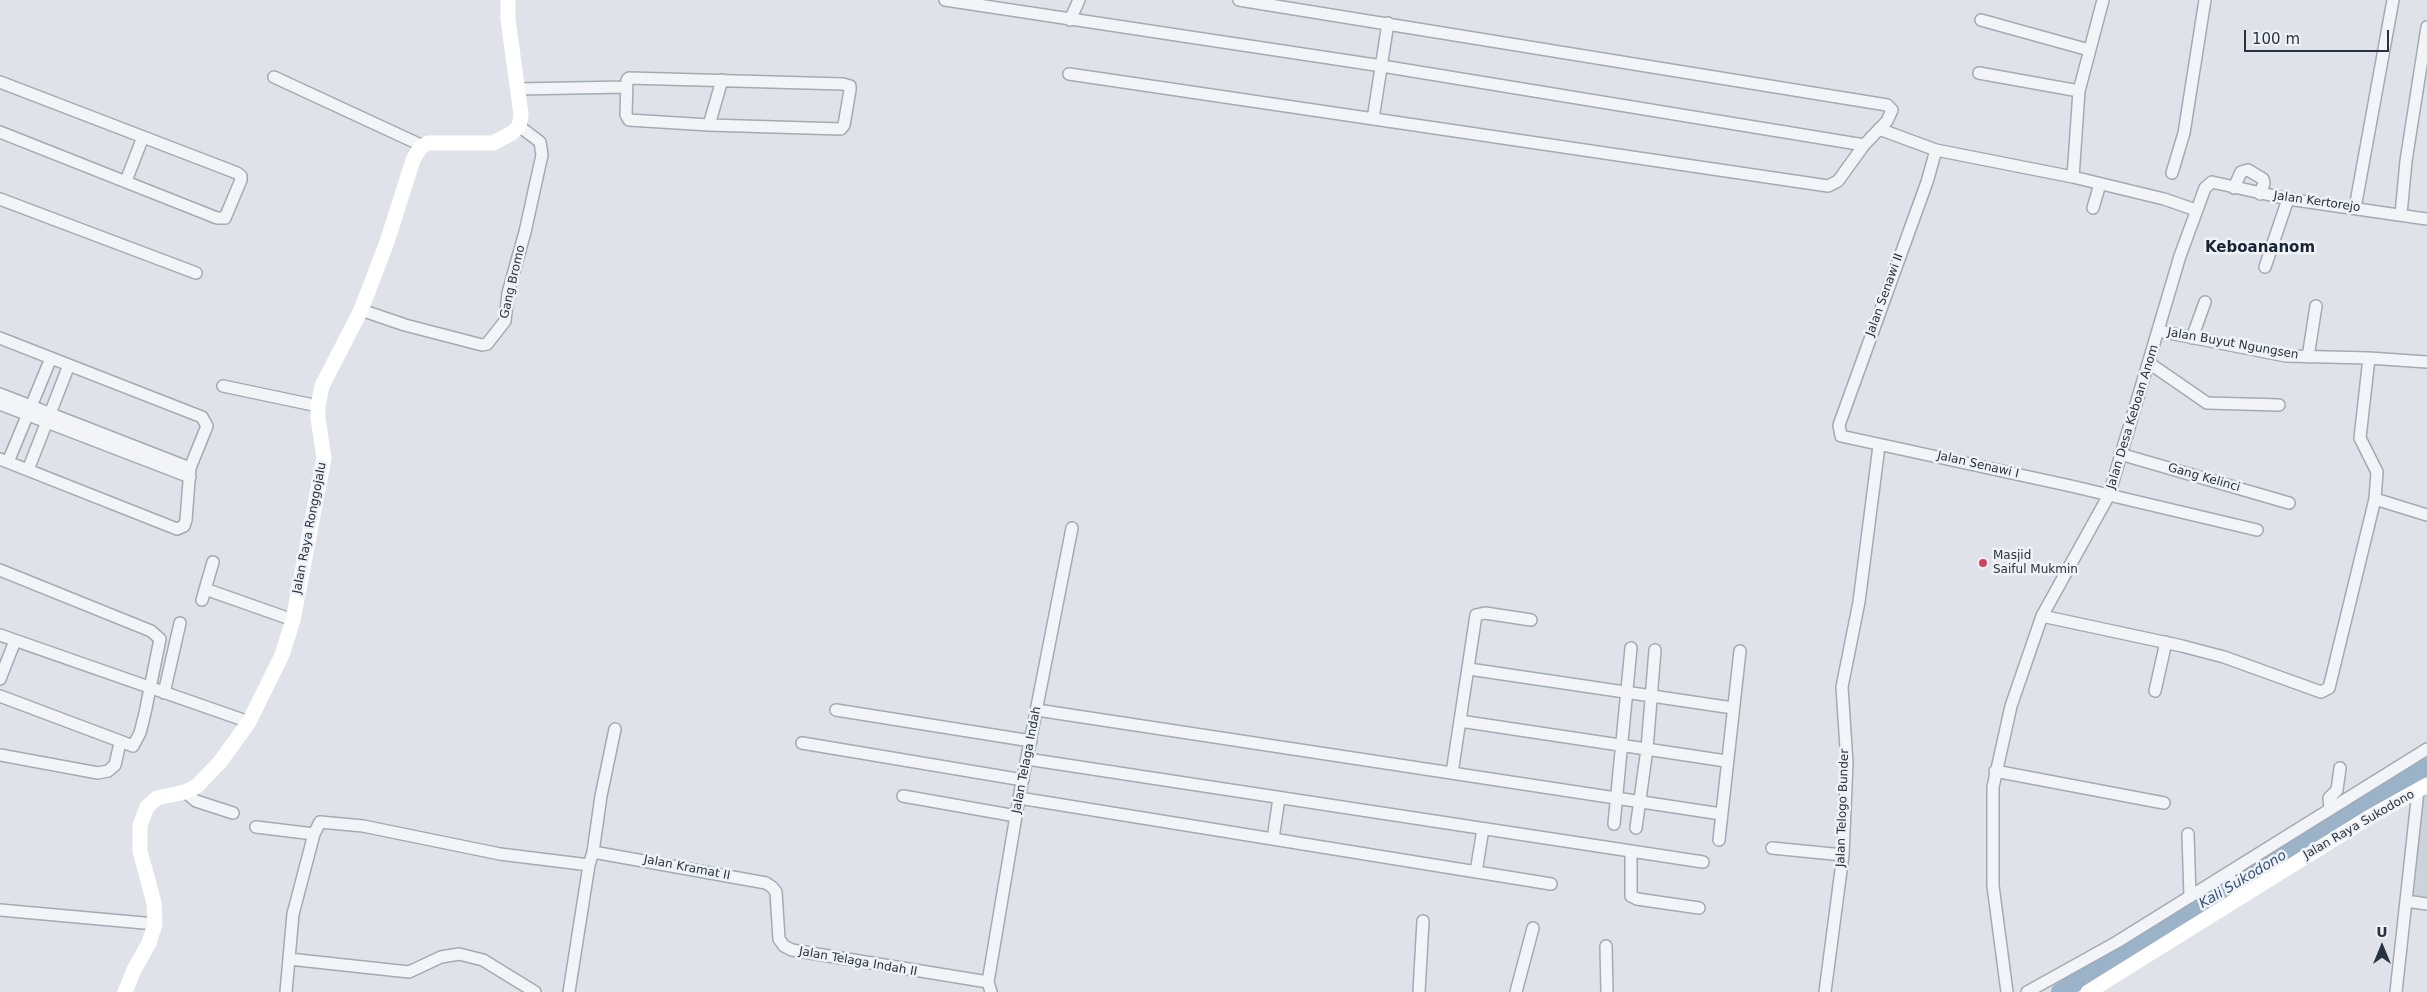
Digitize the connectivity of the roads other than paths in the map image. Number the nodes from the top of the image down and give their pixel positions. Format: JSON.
{"nodes":[{"id":1,"x":508,"y":0,"type":"edge"},
{"id":2,"x":944,"y":0,"type":"edge"},
{"id":3,"x":1079,"y":0,"type":"edge"},
{"id":4,"x":1239,"y":0,"type":"edge"},
{"id":5,"x":2205,"y":0,"type":"edge"},
{"id":6,"x":2393,"y":0,"type":"edge"},
{"id":7,"x":2100,"y":1,"type":"edge"},
{"id":8,"x":1075,"y":20,"type":"junction"},
{"id":9,"x":1981,"y":20,"type":"dead end"},
{"id":10,"x":1388,"y":24,"type":"junction"},
{"id":11,"x":2427,"y":27,"type":"edge"},
{"id":12,"x":2089,"y":50,"type":"junction"},
{"id":13,"x":1382,"y":66,"type":"junction"},
{"id":14,"x":1979,"y":73,"type":"dead end"},
{"id":15,"x":1069,"y":74,"type":"dead end"},
{"id":16,"x":274,"y":77,"type":"dead end"},
{"id":17,"x":722,"y":80,"type":"junction"},
{"id":18,"x":0,"y":82,"type":"edge"},
{"id":19,"x":626,"y":87,"type":"junction"},
{"id":20,"x":517,"y":89,"type":"junction"},
{"id":21,"x":2079,"y":91,"type":"junction"},
{"id":22,"x":1374,"y":120,"type":"junction"},
{"id":23,"x":709,"y":125,"type":"junction"},
{"id":24,"x":519,"y":126,"type":"junction"},
{"id":25,"x":1879,"y":129,"type":"junction"},
{"id":26,"x":0,"y":132,"type":"edge"},
{"id":27,"x":144,"y":137,"type":"junction"},
{"id":28,"x":1864,"y":145,"type":"junction"},
{"id":29,"x":424,"y":146,"type":"junction"},
{"id":30,"x":1936,"y":150,"type":"junction"},
{"id":31,"x":2172,"y":173,"type":"dead end"},
{"id":32,"x":2073,"y":177,"type":"junction"},
{"id":33,"x":126,"y":181,"type":"junction"},
{"id":34,"x":2100,"y":184,"type":"junction"},
{"id":35,"x":2208,"y":184,"type":"joint"},
{"id":36,"x":2234,"y":188,"type":"junction"},
{"id":37,"x":2260,"y":194,"type":"junction"},
{"id":38,"x":0,"y":199,"type":"edge"},
{"id":39,"x":2288,"y":199,"type":"junction"},
{"id":40,"x":2093,"y":208,"type":"dead end"},
{"id":41,"x":2355,"y":208,"type":"junction"},
{"id":42,"x":2196,"y":210,"type":"junction"},
{"id":43,"x":2401,"y":214,"type":"junction"},
{"id":44,"x":2427,"y":219,"type":"edge"},
{"id":45,"x":2264,"y":267,"type":"dead end"},
{"id":46,"x":196,"y":273,"type":"dead end"},
{"id":47,"x":2205,"y":302,"type":"dead end"},
{"id":48,"x":2316,"y":306,"type":"dead end"},
{"id":49,"x":361,"y":310,"type":"junction"},
{"id":50,"x":2159,"y":331,"type":"junction"},
{"id":51,"x":0,"y":338,"type":"edge"},
{"id":52,"x":2192,"y":338,"type":"junction"},
{"id":53,"x":2308,"y":357,"type":"junction"},
{"id":54,"x":51,"y":358,"type":"junction"},
{"id":55,"x":2368,"y":358,"type":"junction"},
{"id":56,"x":2427,"y":362,"type":"edge"},
{"id":57,"x":2149,"y":363,"type":"junction"},
{"id":58,"x":69,"y":365,"type":"junction"},
{"id":59,"x":223,"y":386,"type":"dead end"},
{"id":60,"x":0,"y":394,"type":"edge"},
{"id":61,"x":0,"y":404,"type":"edge"},
{"id":62,"x":2279,"y":405,"type":"dead end"},
{"id":63,"x":318,"y":406,"type":"junction"},
{"id":64,"x":30,"y":410,"type":"junction"},
{"id":65,"x":48,"y":417,"type":"junction"},
{"id":66,"x":1846,"y":438,"type":"joint"},
{"id":67,"x":1879,"y":446,"type":"junction"},
{"id":68,"x":2120,"y":454,"type":"junction"},
{"id":69,"x":4,"y":461,"type":"edge"},
{"id":70,"x":28,"y":470,"type":"junction"},
{"id":71,"x":190,"y":473,"type":"junction"},
{"id":72,"x":2109,"y":495,"type":"junction"},
{"id":73,"x":2375,"y":499,"type":"junction"},
{"id":74,"x":2289,"y":502,"type":"dead end"},
{"id":75,"x":2427,"y":515,"type":"edge"},
{"id":76,"x":1072,"y":528,"type":"dead end"},
{"id":77,"x":2257,"y":530,"type":"dead end"},
{"id":78,"x":213,"y":562,"type":"dead end"},
{"id":79,"x":0,"y":570,"type":"edge"},
{"id":80,"x":2042,"y":616,"type":"junction"},
{"id":81,"x":293,"y":620,"type":"junction"},
{"id":82,"x":1531,"y":620,"type":"dead end"},
{"id":83,"x":180,"y":623,"type":"dead end"},
{"id":84,"x":0,"y":635,"type":"edge"},
{"id":85,"x":15,"y":641,"type":"junction"},
{"id":86,"x":2166,"y":642,"type":"junction"},
{"id":87,"x":1630,"y":648,"type":"dead end"},
{"id":88,"x":1655,"y":650,"type":"dead end"},
{"id":89,"x":1740,"y":651,"type":"dead end"},
{"id":90,"x":1469,"y":669,"type":"junction"},
{"id":91,"x":0,"y":679,"type":"edge"},
{"id":92,"x":151,"y":689,"type":"junction"},
{"id":93,"x":2155,"y":691,"type":"dead end"},
{"id":94,"x":1625,"y":692,"type":"junction"},
{"id":95,"x":164,"y":693,"type":"junction"},
{"id":96,"x":0,"y":696,"type":"edge"},
{"id":97,"x":1651,"y":696,"type":"junction"},
{"id":98,"x":1733,"y":708,"type":"junction"},
{"id":99,"x":836,"y":710,"type":"dead end"},
{"id":100,"x":1037,"y":710,"type":"junction"},
{"id":101,"x":1460,"y":721,"type":"junction"},
{"id":102,"x":249,"y":722,"type":"junction"},
{"id":103,"x":616,"y":729,"type":"dead end"},
{"id":104,"x":1031,"y":741,"type":"junction"},
{"id":105,"x":120,"y":742,"type":"junction"},
{"id":106,"x":802,"y":743,"type":"dead end"},
{"id":107,"x":1621,"y":746,"type":"junction"},
{"id":108,"x":1647,"y":749,"type":"junction"},
{"id":109,"x":2427,"y":749,"type":"edge"},
{"id":110,"x":0,"y":755,"type":"edge"},
{"id":111,"x":1027,"y":759,"type":"junction"},
{"id":112,"x":1726,"y":761,"type":"junction"},
{"id":113,"x":2340,"y":768,"type":"dead end"},
{"id":114,"x":1995,"y":771,"type":"junction"},
{"id":115,"x":1452,"y":773,"type":"junction"},
{"id":116,"x":1023,"y":780,"type":"junction"},
{"id":117,"x":2422,"y":788,"type":"edge"},
{"id":118,"x":185,"y":792,"type":"junction"},
{"id":119,"x":903,"y":796,"type":"dead end"},
{"id":120,"x":1019,"y":798,"type":"junction"},
{"id":121,"x":1279,"y":798,"type":"junction"},
{"id":122,"x":1616,"y":798,"type":"junction"},
{"id":123,"x":1640,"y":802,"type":"junction"},
{"id":124,"x":2164,"y":803,"type":"dead end"},
{"id":125,"x":2330,"y":808,"type":"junction"},
{"id":126,"x":233,"y":813,"type":"dead end"},
{"id":127,"x":1721,"y":814,"type":"junction"},
{"id":128,"x":1012,"y":816,"type":"junction"},
{"id":129,"x":1614,"y":824,"type":"dead end"},
{"id":130,"x":256,"y":828,"type":"dead end"},
{"id":131,"x":1636,"y":828,"type":"dead end"},
{"id":132,"x":1483,"y":829,"type":"junction"},
{"id":133,"x":314,"y":834,"type":"junction"},
{"id":134,"x":2188,"y":834,"type":"dead end"},
{"id":135,"x":1273,"y":839,"type":"junction"},
{"id":136,"x":1719,"y":840,"type":"dead end"},
{"id":137,"x":1772,"y":848,"type":"dead end"},
{"id":138,"x":593,"y":852,"type":"junction"},
{"id":139,"x":1631,"y":852,"type":"junction"},
{"id":140,"x":1843,"y":855,"type":"junction"},
{"id":141,"x":1703,"y":862,"type":"dead end"},
{"id":142,"x":589,"y":865,"type":"junction"},
{"id":143,"x":1476,"y":872,"type":"junction"},
{"id":144,"x":1551,"y":884,"type":"dead end"},
{"id":145,"x":2233,"y":884,"type":"junction"},
{"id":146,"x":776,"y":892,"type":"joint"},
{"id":147,"x":2190,"y":897,"type":"junction"},
{"id":148,"x":2406,"y":902,"type":"junction"},
{"id":149,"x":2427,"y":904,"type":"edge"},
{"id":150,"x":1699,"y":908,"type":"dead end"},
{"id":151,"x":0,"y":910,"type":"edge"},
{"id":152,"x":1423,"y":921,"type":"dead end"},
{"id":153,"x":155,"y":924,"type":"junction"},
{"id":154,"x":1533,"y":928,"type":"dead end"},
{"id":155,"x":1606,"y":946,"type":"dead end"},
{"id":156,"x":289,"y":959,"type":"junction"},
{"id":157,"x":992,"y":989,"type":"edge"},
{"id":158,"x":125,"y":992,"type":"edge"},
{"id":159,"x":286,"y":992,"type":"edge"},
{"id":160,"x":535,"y":992,"type":"edge"},
{"id":161,"x":569,"y":992,"type":"edge"},
{"id":162,"x":1419,"y":992,"type":"edge"},
{"id":163,"x":1516,"y":992,"type":"edge"},
{"id":164,"x":1607,"y":992,"type":"edge"},
{"id":165,"x":1825,"y":992,"type":"edge"},
{"id":166,"x":2008,"y":992,"type":"edge"},
{"id":167,"x":2027,"y":992,"type":"edge"},
{"id":168,"x":2088,"y":992,"type":"edge"},
{"id":169,"x":2396,"y":992,"type":"edge"}],
"edges":[{"from":1,"to":20,"type":"street"},
{"from":2,"to":8,"type":"street"},
{"from":3,"to":8,"type":"street"},
{"from":4,"to":10,"type":"street"},
{"from":5,"to":31,"type":"street"},
{"from":6,"to":41,"type":"street"},
{"from":7,"to":12,"type":"street"},
{"from":8,"to":13,"type":"street"},
{"from":9,"to":12,"type":"street"},
{"from":10,"to":13,"type":"street"},
{"from":10,"to":25,"type":"street"},
{"from":11,"to":43,"type":"street"},
{"from":12,"to":21,"type":"street"},
{"from":13,"to":22,"type":"street"},
{"from":13,"to":28,"type":"street"},
{"from":14,"to":21,"type":"street"},
{"from":15,"to":22,"type":"street"},
{"from":16,"to":29,"type":"street"},
{"from":17,"to":19,"type":"street"},
{"from":17,"to":23,"type":"street"},
{"from":17,"to":23,"type":"street"},
{"from":18,"to":27,"type":"street"},
{"from":19,"to":20,"type":"street"},
{"from":19,"to":23,"type":"street"},
{"from":20,"to":24,"type":"street"},
{"from":21,"to":32,"type":"street"},
{"from":22,"to":28,"type":"street"},
{"from":24,"to":29,"type":"street"},
{"from":24,"to":49,"type":"street","name":"Gang Bromo"},
{"from":25,"to":28,"type":"street"},
{"from":25,"to":30,"type":"street"},
{"from":26,"to":33,"type":"street"},
{"from":27,"to":33,"type":"street"},
{"from":27,"to":33,"type":"street"},
{"from":29,"to":49,"type":"street","name":"Jalan Raya Ronggojalu"},
{"from":30,"to":32,"type":"street"},
{"from":30,"to":66,"type":"street","name":"Jalan Senawi II"},
{"from":32,"to":34,"type":"street"},
{"from":34,"to":40,"type":"street"},
{"from":34,"to":42,"type":"street"},
{"from":35,"to":36,"type":"street","name":"Jalan Kertorejo"},
{"from":35,"to":42,"type":"street","name":"Jalan Desa Keboan Anom"},
{"from":36,"to":37,"type":"street","name":"Jalan Kertorejo"},
{"from":36,"to":37,"type":"street"},
{"from":37,"to":39,"type":"street","name":"Jalan Kertorejo"},
{"from":38,"to":46,"type":"street"},
{"from":39,"to":41,"type":"street","name":"Jalan Kertorejo"},
{"from":39,"to":45,"type":"street"},
{"from":41,"to":43,"type":"street","name":"Jalan Kertorejo"},
{"from":42,"to":50,"type":"street","name":"Jalan Desa Keboan Anom"},
{"from":43,"to":44,"type":"street","name":"Jalan Kertorejo"},
{"from":47,"to":52,"type":"street"},
{"from":48,"to":53,"type":"street"},
{"from":49,"to":63,"type":"street","name":"Jalan Raya Ronggojalu"},
{"from":50,"to":52,"type":"street","name":"Jalan Buyut Ngungsen"},
{"from":50,"to":57,"type":"street","name":"Jalan Desa Keboan Anom"},
{"from":51,"to":54,"type":"street"},
{"from":52,"to":53,"type":"street","name":"Jalan Buyut Ngungsen"},
{"from":53,"to":55,"type":"street","name":"Jalan Buyut Ngungsen"},
{"from":54,"to":58,"type":"street"},
{"from":54,"to":64,"type":"street"},
{"from":55,"to":56,"type":"street","name":"Jalan Buyut Ngungsen"},
{"from":55,"to":73,"type":"street"},
{"from":57,"to":62,"type":"street"},
{"from":57,"to":68,"type":"street","name":"Jalan Desa Keboan Anom"},
{"from":58,"to":65,"type":"street"},
{"from":58,"to":71,"type":"street"},
{"from":59,"to":63,"type":"street"},
{"from":60,"to":64,"type":"street"},
{"from":61,"to":64,"type":"street"},
{"from":63,"to":81,"type":"street","name":"Jalan Raya Ronggojalu"},
{"from":64,"to":65,"type":"street"},
{"from":64,"to":69,"type":"street"},
{"from":65,"to":70,"type":"street"},
{"from":65,"to":71,"type":"street"},
{"from":66,"to":67,"type":"street","name":"Jalan Senawi I"},
{"from":67,"to":72,"type":"street","name":"Jalan Senawi I"},
{"from":67,"to":140,"type":"street","name":"Jalan Telogo Bunder"},
{"from":68,"to":72,"type":"street","name":"Jalan Desa Keboan Anom"},
{"from":68,"to":74,"type":"street","name":"Gang Kelinci"},
{"from":69,"to":70,"type":"street"},
{"from":70,"to":71,"type":"street"},
{"from":72,"to":77,"type":"street","name":"Jalan Senawi I"},
{"from":72,"to":80,"type":"street","name":"Jalan Desa Keboan Anom"},
{"from":73,"to":75,"type":"street"},
{"from":73,"to":86,"type":"street"},
{"from":76,"to":100,"type":"street","name":"Jalan Telaga Indah"},
{"from":78,"to":81,"type":"street"},
{"from":79,"to":92,"type":"street"},
{"from":80,"to":86,"type":"street"},
{"from":80,"to":114,"type":"street","name":"Jalan Desa Keboan Anom"},
{"from":81,"to":102,"type":"street","name":"Jalan Raya Ronggojalu"},
{"from":82,"to":90,"type":"street"},
{"from":83,"to":95,"type":"street"},
{"from":84,"to":85,"type":"street"},
{"from":85,"to":91,"type":"street"},
{"from":85,"to":92,"type":"street"},
{"from":86,"to":93,"type":"street"},
{"from":87,"to":94,"type":"street"},
{"from":88,"to":97,"type":"street"},
{"from":89,"to":98,"type":"street"},
{"from":90,"to":94,"type":"street"},
{"from":90,"to":101,"type":"street"},
{"from":92,"to":95,"type":"street"},
{"from":92,"to":105,"type":"street"},
{"from":94,"to":97,"type":"street"},
{"from":94,"to":107,"type":"street"},
{"from":95,"to":102,"type":"street"},
{"from":96,"to":105,"type":"street"},
{"from":97,"to":98,"type":"street"},
{"from":97,"to":108,"type":"street"},
{"from":98,"to":112,"type":"street"},
{"from":99,"to":104,"type":"street"},
{"from":100,"to":104,"type":"street","name":"Jalan Telaga Indah"},
{"from":100,"to":115,"type":"street"},
{"from":101,"to":107,"type":"street"},
{"from":101,"to":115,"type":"street"},
{"from":102,"to":118,"type":"street","name":"Jalan Raya Ronggojalu"},
{"from":103,"to":138,"type":"street"},
{"from":104,"to":111,"type":"street","name":"Jalan Telaga Indah"},
{"from":105,"to":110,"type":"street"},
{"from":106,"to":116,"type":"street"},
{"from":107,"to":108,"type":"street"},
{"from":107,"to":122,"type":"street"},
{"from":108,"to":112,"type":"street"},
{"from":108,"to":123,"type":"street"},
{"from":109,"to":125,"type":"street"},
{"from":111,"to":116,"type":"street","name":"Jalan Telaga Indah"},
{"from":111,"to":121,"type":"street"},
{"from":112,"to":127,"type":"street"},
{"from":113,"to":125,"type":"street"},
{"from":114,"to":124,"type":"street"},
{"from":114,"to":166,"type":"street","name":"Jalan Desa Keboan Anom"},
{"from":115,"to":122,"type":"street"},
{"from":116,"to":120,"type":"street","name":"Jalan Telaga Indah"},
{"from":117,"to":145,"type":"street","name":"Jalan Raya Sukodono"},
{"from":117,"to":148,"type":"street"},
{"from":118,"to":126,"type":"street"},
{"from":118,"to":153,"type":"street","name":"Jalan Raya Ronggojalu"},
{"from":119,"to":128,"type":"street"},
{"from":120,"to":128,"type":"street","name":"Jalan Telaga Indah"},
{"from":120,"to":135,"type":"street"},
{"from":121,"to":132,"type":"street"},
{"from":121,"to":135,"type":"street"},
{"from":122,"to":123,"type":"street"},
{"from":122,"to":129,"type":"street"},
{"from":123,"to":127,"type":"street"},
{"from":123,"to":131,"type":"street"},
{"from":125,"to":145,"type":"street"},
{"from":127,"to":136,"type":"street"},
{"from":128,"to":157,"type":"street","name":"Jalan Telaga Indah"},
{"from":130,"to":133,"type":"street"},
{"from":132,"to":139,"type":"street"},
{"from":132,"to":143,"type":"street"},
{"from":133,"to":142,"type":"street"},
{"from":133,"to":156,"type":"street"},
{"from":134,"to":147,"type":"street"},
{"from":135,"to":143,"type":"street"},
{"from":137,"to":140,"type":"street"},
{"from":138,"to":142,"type":"street"},
{"from":138,"to":146,"type":"street","name":"Jalan Kramat II"},
{"from":139,"to":141,"type":"street"},
{"from":139,"to":150,"type":"street"},
{"from":140,"to":165,"type":"street","name":"Jalan Telogo Bunder"},
{"from":142,"to":161,"type":"street"},
{"from":143,"to":144,"type":"street"},
{"from":145,"to":147,"type":"street"},
{"from":145,"to":168,"type":"street","name":"Jalan Raya Sukodono"},
{"from":146,"to":157,"type":"street","name":"Jalan Telaga Indah II"},
{"from":147,"to":167,"type":"street"},
{"from":148,"to":149,"type":"street"},
{"from":148,"to":169,"type":"street"},
{"from":151,"to":153,"type":"street"},
{"from":152,"to":162,"type":"street"},
{"from":153,"to":158,"type":"street","name":"Jalan Raya Ronggojalu"},
{"from":154,"to":163,"type":"street"},
{"from":155,"to":164,"type":"street"},
{"from":156,"to":159,"type":"street"},
{"from":156,"to":160,"type":"street"}]}
